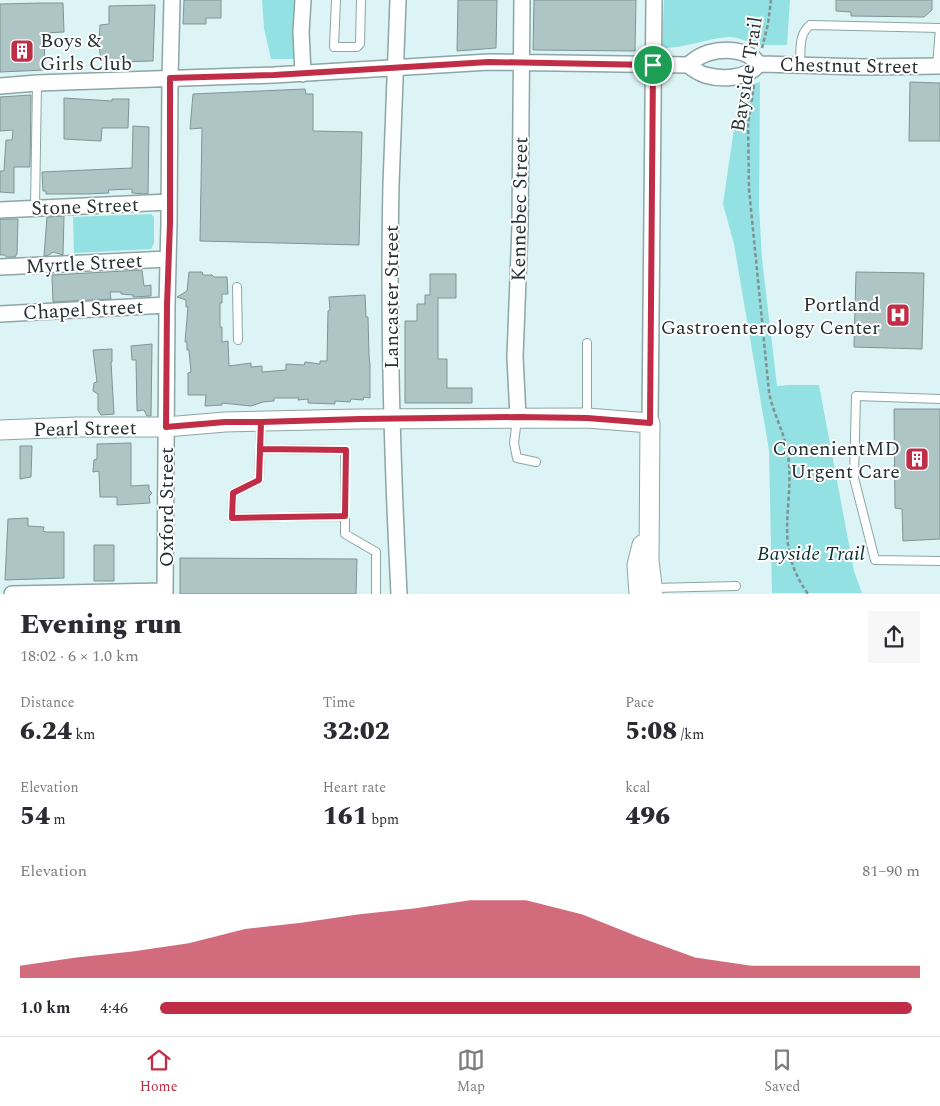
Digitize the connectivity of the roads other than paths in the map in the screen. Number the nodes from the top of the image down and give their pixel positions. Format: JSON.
{"nodes":[{"id":1,"x":172,"y":0,"type":"edge"},
{"id":2,"x":302,"y":0,"type":"edge"},
{"id":3,"x":336,"y":0,"type":"edge"},
{"id":4,"x":361,"y":0,"type":"edge"},
{"id":5,"x":398,"y":0,"type":"edge"},
{"id":6,"x":522,"y":0,"type":"edge"},
{"id":7,"x":654,"y":0,"type":"edge"},
{"id":8,"x":940,"y":28,"type":"edge"},
{"id":9,"x":520,"y":63,"type":"junction"},
{"id":10,"x":758,"y":64,"type":"junction"},
{"id":11,"x":653,"y":65,"type":"junction"},
{"id":12,"x":688,"y":65,"type":"junction"},
{"id":13,"x":800,"y":65,"type":"junction"},
{"id":14,"x":939,"y":66,"type":"edge"},
{"id":15,"x":396,"y":68,"type":"junction"},
{"id":16,"x":303,"y":74,"type":"junction"},
{"id":17,"x":170,"y":78,"type":"junction"},
{"id":18,"x":37,"y":83,"type":"junction"},
{"id":19,"x":0,"y":86,"type":"edge"},
{"id":20,"x":169,"y":202,"type":"junction"},
{"id":21,"x":35,"y":208,"type":"junction"},
{"id":22,"x":0,"y":210,"type":"edge"},
{"id":23,"x":168,"y":259,"type":"junction"},
{"id":24,"x":0,"y":267,"type":"edge"},
{"id":25,"x":237,"y":287,"type":"dead end"},
{"id":26,"x":167,"y":305,"type":"junction"},
{"id":27,"x":0,"y":314,"type":"edge"},
{"id":28,"x":238,"y":340,"type":"dead end"},
{"id":29,"x":587,"y":343,"type":"dead end"},
{"id":30,"x":940,"y":398,"type":"edge"},
{"id":31,"x":518,"y":417,"type":"junction"},
{"id":32,"x":587,"y":418,"type":"junction"},
{"id":33,"x":392,"y":419,"type":"junction"},
{"id":34,"x":261,"y":422,"type":"junction"},
{"id":35,"x":650,"y":423,"type":"junction"},
{"id":36,"x":166,"y":427,"type":"junction"},
{"id":37,"x":0,"y":430,"type":"edge"},
{"id":38,"x":260,"y":449,"type":"junction"},
{"id":39,"x":536,"y":462,"type":"dead end"},
{"id":40,"x":345,"y":516,"type":"junction"},
{"id":41,"x":940,"y":561,"type":"edge"},
{"id":42,"x":736,"y":586,"type":"dead end"},
{"id":43,"x":165,"y":592,"type":"edge"},
{"id":44,"x":648,"y":592,"type":"edge"},
{"id":45,"x":16,"y":593,"type":"edge"},
{"id":46,"x":124,"y":593,"type":"edge"},
{"id":47,"x":12,"y":594,"type":"edge"},
{"id":48,"x":376,"y":594,"type":"edge"},
{"id":49,"x":399,"y":594,"type":"edge"}],
"edges":[{"from":1,"to":17,"type":"street","name":"Oxford Street"},
{"from":2,"to":16,"type":"street"},
{"from":3,"to":4,"type":"lane"},
{"from":5,"to":15,"type":"street","name":"Lancaster Street"},
{"from":6,"to":9,"type":"street","name":"Kennebec Street"},
{"from":7,"to":11,"type":"street"},
{"from":8,"to":13,"type":"lane"},
{"from":8,"to":14,"type":"lane"},
{"from":9,"to":11,"type":"street","name":"Chestnut Street"},
{"from":9,"to":15,"type":"street","name":"Chestnut Street"},
{"from":9,"to":31,"type":"street","name":"Kennebec Street"},
{"from":10,"to":12,"type":"street","name":"Chestnut Street"},
{"from":10,"to":12,"type":"street","name":"Chestnut Street"},
{"from":10,"to":13,"type":"street","name":"Chestnut Street"},
{"from":11,"to":12,"type":"street","name":"Chestnut Street"},
{"from":11,"to":35,"type":"street"},
{"from":13,"to":14,"type":"street","name":"Chestnut Street"},
{"from":15,"to":16,"type":"street","name":"Chestnut Street"},
{"from":15,"to":33,"type":"street","name":"Lancaster Street"},
{"from":16,"to":17,"type":"street","name":"Chestnut Street"},
{"from":17,"to":18,"type":"street","name":"Chestnut Street"},
{"from":17,"to":20,"type":"street","name":"Oxford Street"},
{"from":18,"to":19,"type":"street","name":"Chestnut Street"},
{"from":18,"to":21,"type":"lane"},
{"from":20,"to":21,"type":"street","name":"Stone Street"},
{"from":20,"to":23,"type":"street","name":"Oxford Street"},
{"from":21,"to":22,"type":"street","name":"Stone Street"},
{"from":23,"to":24,"type":"street","name":"Myrtle Street"},
{"from":23,"to":26,"type":"street","name":"Oxford Street"},
{"from":25,"to":28,"type":"lane"},
{"from":26,"to":27,"type":"street","name":"Chapel Street"},
{"from":26,"to":36,"type":"street","name":"Oxford Street"},
{"from":29,"to":32,"type":"lane"},
{"from":30,"to":41,"type":"lane"},
{"from":31,"to":32,"type":"street","name":"Pearl Street"},
{"from":31,"to":33,"type":"street","name":"Pearl Street"},
{"from":31,"to":39,"type":"lane"},
{"from":32,"to":35,"type":"street","name":"Pearl Street"},
{"from":33,"to":34,"type":"street","name":"Pearl Street"},
{"from":33,"to":49,"type":"street","name":"Lancaster Street"},
{"from":34,"to":36,"type":"street","name":"Pearl Street"},
{"from":34,"to":38,"type":"lane"},
{"from":35,"to":44,"type":"street"},
{"from":36,"to":37,"type":"street","name":"Pearl Street"},
{"from":36,"to":43,"type":"street","name":"Oxford Street"},
{"from":38,"to":40,"type":"lane"},
{"from":38,"to":40,"type":"lane"},
{"from":40,"to":48,"type":"lane"},
{"from":42,"to":44,"type":"lane"},
{"from":43,"to":46,"type":"street"},
{"from":45,"to":46,"type":"street"},
{"from":45,"to":47,"type":"street"}]}
